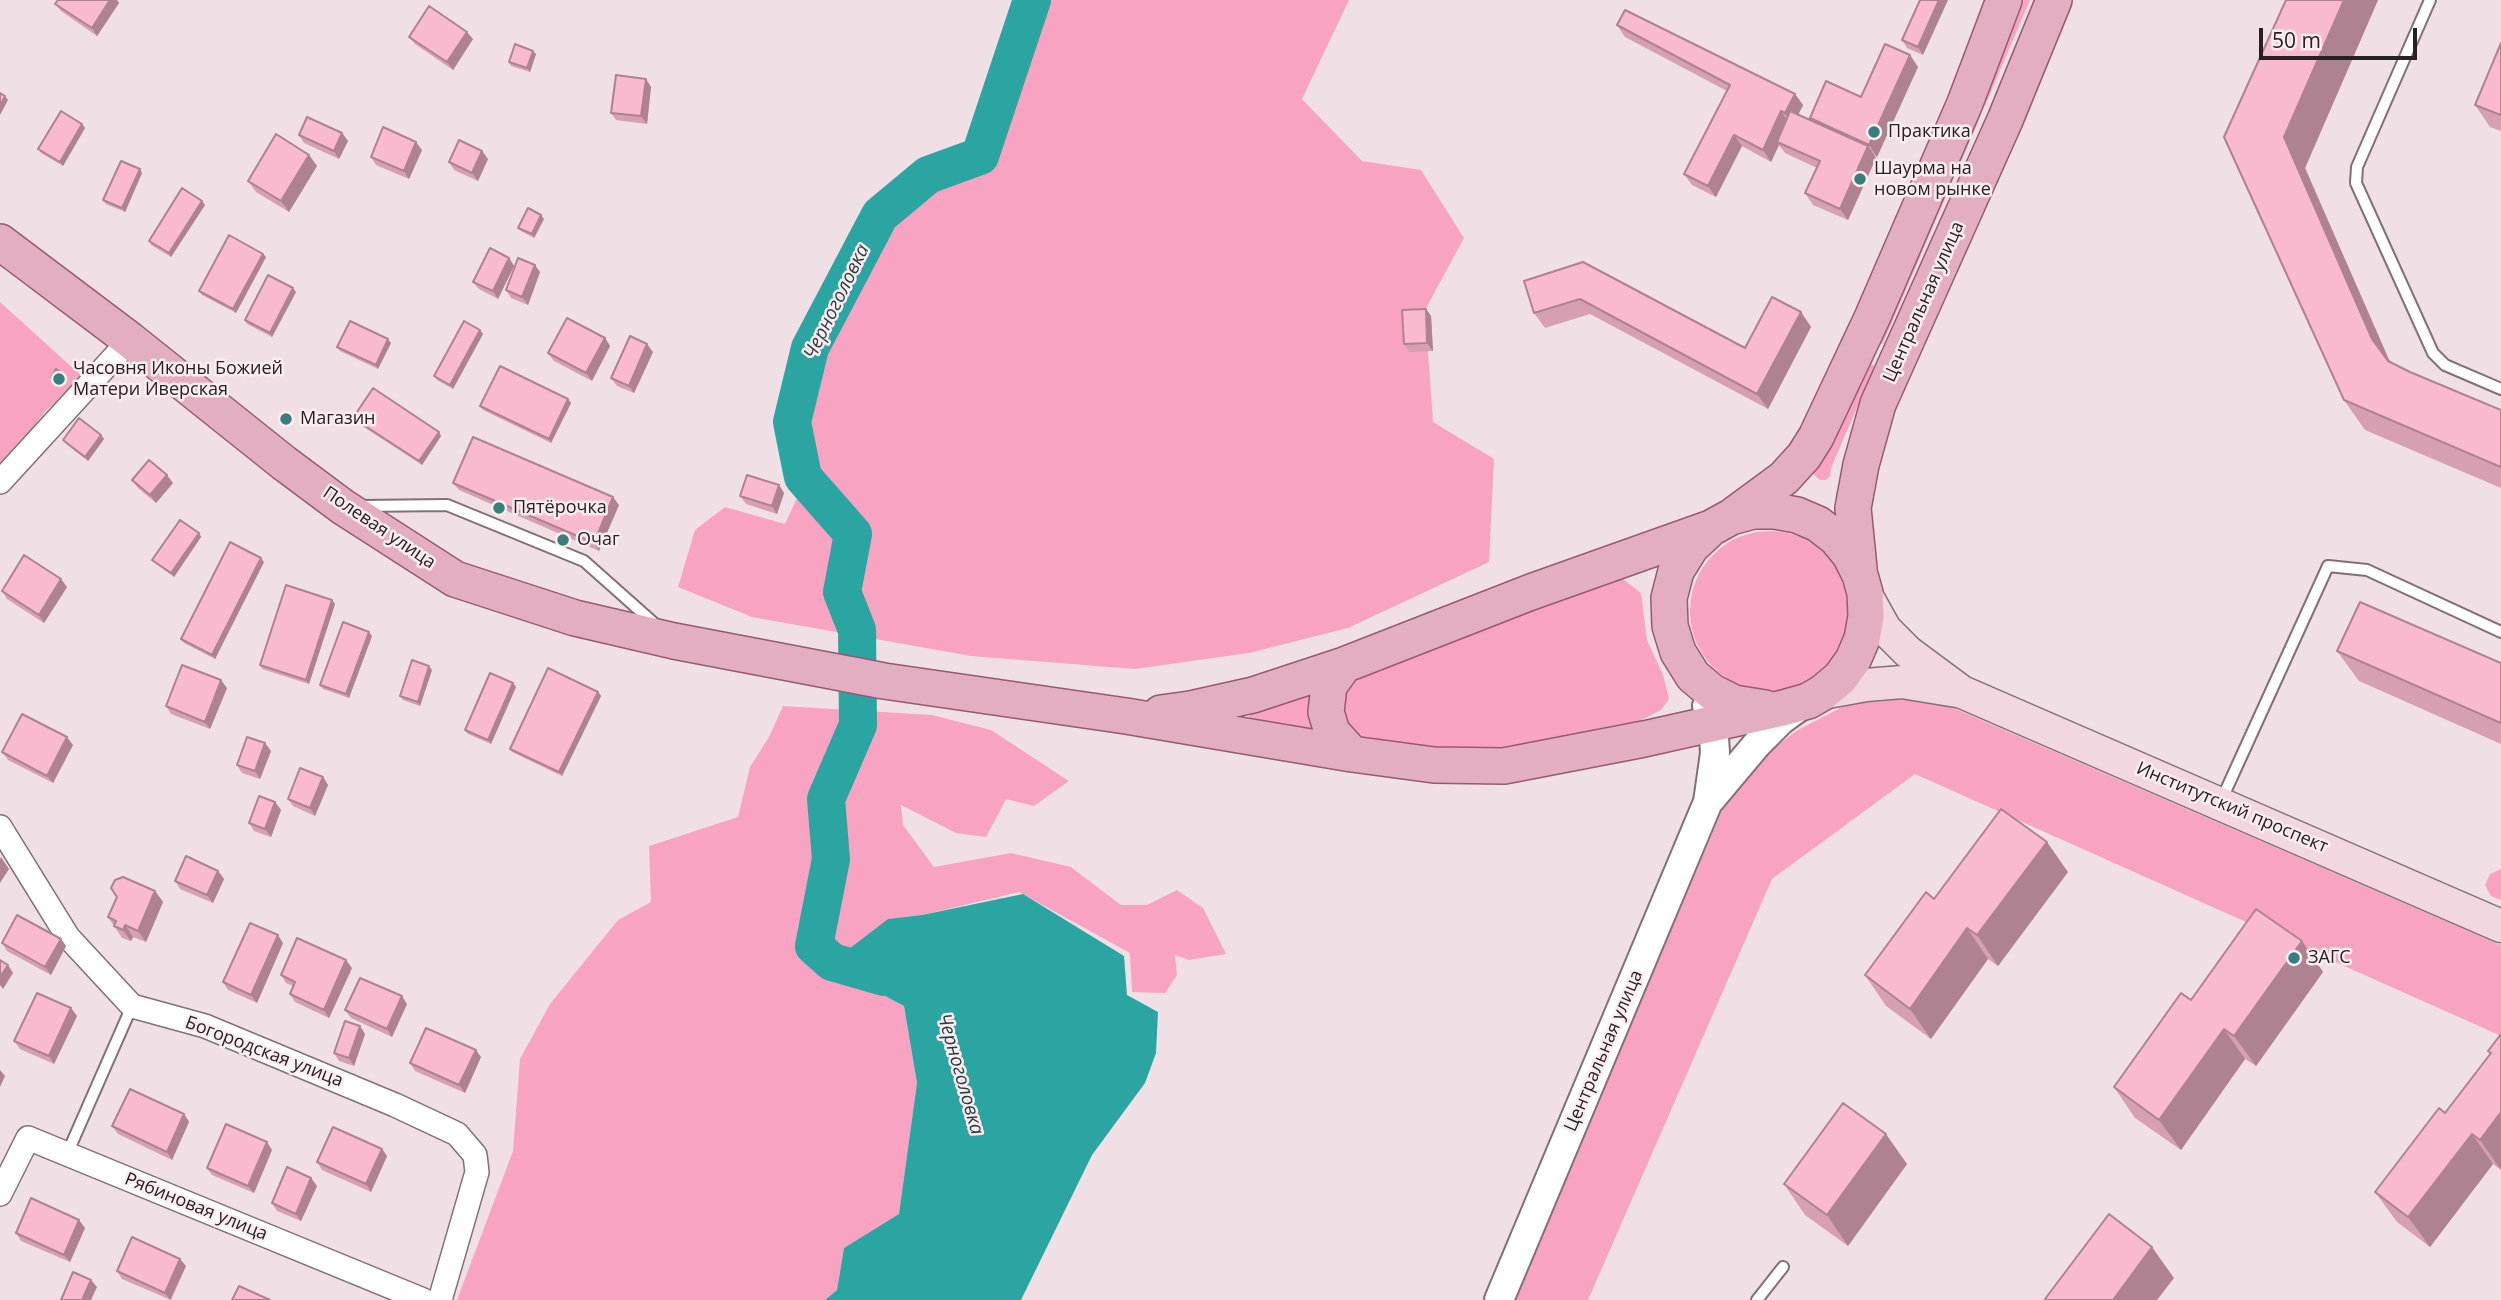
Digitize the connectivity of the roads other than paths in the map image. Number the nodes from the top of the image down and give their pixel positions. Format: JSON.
{"nodes":[{"id":1,"x":2004,"y":0,"type":"edge"},
{"id":2,"x":2054,"y":0,"type":"edge"},
{"id":3,"x":2430,"y":0,"type":"edge"},
{"id":4,"x":0,"y":242,"type":"edge"},
{"id":5,"x":130,"y":340,"type":"junction"},
{"id":6,"x":2501,"y":389,"type":"edge"},
{"id":7,"x":0,"y":482,"type":"edge"},
{"id":8,"x":344,"y":507,"type":"junction"},
{"id":9,"x":1721,"y":523,"type":"junction"},
{"id":10,"x":1863,"y":584,"type":"junction"},
{"id":11,"x":2501,"y":632,"type":"edge"},
{"id":12,"x":674,"y":641,"type":"junction"},
{"id":13,"x":1344,"y":665,"type":"junction"},
{"id":14,"x":1693,"y":676,"type":"junction"},
{"id":15,"x":1962,"y":692,"type":"junction"},
{"id":16,"x":1804,"y":700,"type":"junction"},
{"id":17,"x":1126,"y":716,"type":"junction"},
{"id":18,"x":1713,"y":722,"type":"junction"},
{"id":19,"x":1352,"y":754,"type":"junction"},
{"id":20,"x":1708,"y":802,"type":"junction"},
{"id":21,"x":2220,"y":804,"type":"junction"},
{"id":22,"x":0,"y":827,"type":"edge"},
{"id":23,"x":2501,"y":926,"type":"edge"},
{"id":24,"x":132,"y":1006,"type":"junction"},
{"id":25,"x":67,"y":1154,"type":"junction"},
{"id":26,"x":0,"y":1194,"type":"edge"},
{"id":27,"x":1783,"y":1267,"type":"dead end"},
{"id":28,"x":423,"y":1300,"type":"edge"},
{"id":29,"x":440,"y":1300,"type":"edge"},
{"id":30,"x":1499,"y":1300,"type":"edge"},
{"id":31,"x":1757,"y":1300,"type":"edge"}],
"edges":[{"from":1,"to":9,"type":"main road"},
{"from":2,"to":10,"type":"main road","name":"Центральная улица"},
{"from":3,"to":6,"type":"lane"},
{"from":4,"to":5,"type":"main road","name":"Полевая улица"},
{"from":5,"to":7,"type":"street"},
{"from":5,"to":8,"type":"main road","name":"Полевая улица"},
{"from":8,"to":12,"type":"main road","name":"Полевая улица"},
{"from":8,"to":12,"type":"lane"},
{"from":9,"to":10,"type":"main road"},
{"from":9,"to":13,"type":"main road"},
{"from":9,"to":14,"type":"main road"},
{"from":10,"to":15,"type":"main road"},
{"from":10,"to":16,"type":"main road"},
{"from":11,"to":21,"type":"lane"},
{"from":12,"to":17,"type":"main road","name":"Полевая улица"},
{"from":13,"to":17,"type":"main road"},
{"from":13,"to":19,"type":"main road"},
{"from":14,"to":16,"type":"main road"},
{"from":14,"to":18,"type":"street"},
{"from":15,"to":16,"type":"main road"},
{"from":15,"to":21,"type":"main road","name":"Институтский проспект"},
{"from":16,"to":18,"type":"main road"},
{"from":16,"to":20,"type":"street"},
{"from":17,"to":19,"type":"main road"},
{"from":18,"to":19,"type":"main road"},
{"from":18,"to":20,"type":"street"},
{"from":20,"to":30,"type":"street","name":"Центральная улица"},
{"from":21,"to":23,"type":"main road","name":"Институтский проспект"},
{"from":22,"to":24,"type":"street"},
{"from":24,"to":25,"type":"lane"},
{"from":24,"to":29,"type":"street","name":"Богородская улица"},
{"from":25,"to":26,"type":"street","name":"Рябиновая улица"},
{"from":25,"to":28,"type":"street","name":"Рябиновая улица"},
{"from":27,"to":31,"type":"lane"}]}
